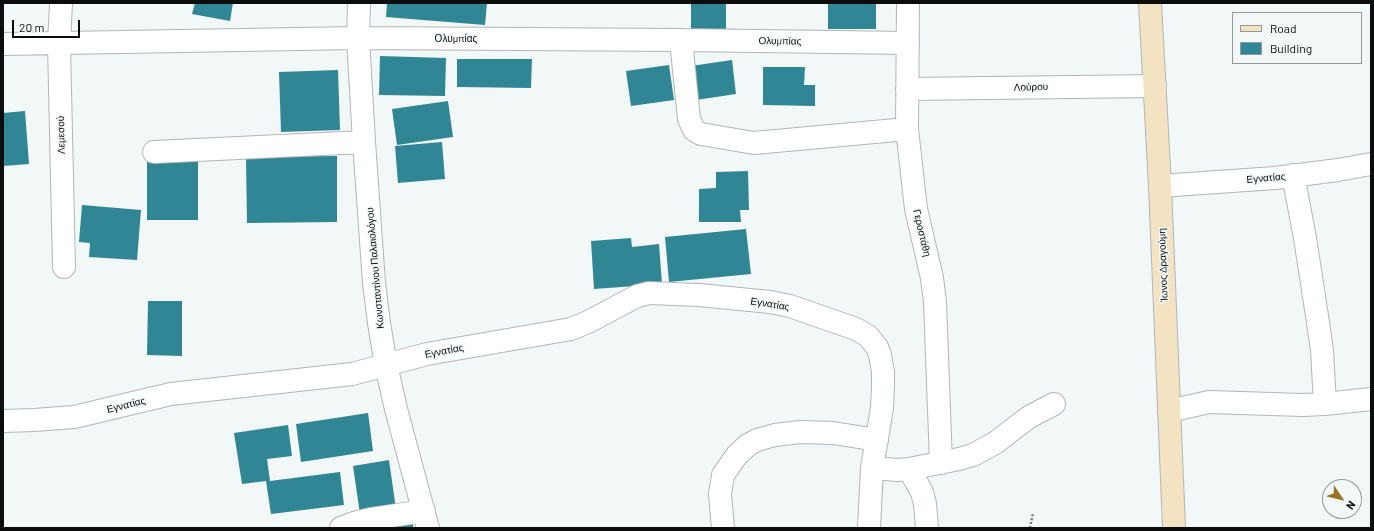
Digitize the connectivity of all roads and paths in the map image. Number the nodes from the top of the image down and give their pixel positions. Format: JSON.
{"nodes":[{"id":1,"x":61,"y":3,"type":"edge"},
{"id":2,"x":359,"y":3,"type":"edge"},
{"id":3,"x":908,"y":3,"type":"edge"},
{"id":4,"x":1150,"y":3,"type":"edge"},
{"id":5,"x":358,"y":38,"type":"junction"},
{"id":6,"x":681,"y":40,"type":"junction"},
{"id":7,"x":908,"y":43,"type":"junction"},
{"id":8,"x":3,"y":44,"type":"edge"},
{"id":9,"x":59,"y":44,"type":"junction"},
{"id":10,"x":1154,"y":86,"type":"junction"},
{"id":11,"x":907,"y":89,"type":"junction"},
{"id":12,"x":907,"y":129,"type":"junction"},
{"id":13,"x":364,"y":142,"type":"junction"},
{"id":14,"x":154,"y":152,"type":"dead end"},
{"id":15,"x":1371,"y":164,"type":"edge"},
{"id":16,"x":1293,"y":175,"type":"junction"},
{"id":17,"x":1160,"y":186,"type":"junction"},
{"id":18,"x":64,"y":267,"type":"dead end"},
{"id":19,"x":386,"y":365,"type":"junction"},
{"id":20,"x":1371,"y":399,"type":"edge"},
{"id":21,"x":1054,"y":404,"type":"dead end"},
{"id":22,"x":1325,"y":404,"type":"junction"},
{"id":23,"x":1169,"y":411,"type":"junction"},
{"id":24,"x":3,"y":421,"type":"edge"},
{"id":25,"x":877,"y":440,"type":"junction"},
{"id":26,"x":941,"y":463,"type":"junction"},
{"id":27,"x":872,"y":468,"type":"junction"},
{"id":28,"x":909,"y":470,"type":"junction"},
{"id":29,"x":1033,"y":513,"type":"dead end"},
{"id":30,"x":426,"y":520,"type":"edge"},
{"id":31,"x":341,"y":528,"type":"edge"},
{"id":32,"x":722,"y":528,"type":"edge"},
{"id":33,"x":869,"y":528,"type":"edge"},
{"id":34,"x":927,"y":528,"type":"edge"},
{"id":35,"x":1030,"y":528,"type":"edge"},
{"id":36,"x":1174,"y":528,"type":"edge"}],
"edges":[{"from":1,"to":9,"type":"street","name":"Λεμεσού"},
{"from":2,"to":5,"type":"street","name":"Κωνσταντίνου Παλαιολόγου"},
{"from":3,"to":7,"type":"street","name":"Γεροστάθη"},
{"from":4,"to":10,"type":"main road","name":"Ίωνος Δραγούμη"},
{"from":5,"to":6,"type":"street","name":"Ολυμπίας"},
{"from":5,"to":9,"type":"street","name":"Ολυμπίας"},
{"from":5,"to":13,"type":"street","name":"Κωνσταντίνου Παλαιολόγου"},
{"from":6,"to":7,"type":"street","name":"Ολυμπίας"},
{"from":6,"to":12,"type":"street"},
{"from":7,"to":11,"type":"street","name":"Γεροστάθη"},
{"from":8,"to":9,"type":"street","name":"Ολυμπίας"},
{"from":9,"to":18,"type":"street","name":"Λεμεσού"},
{"from":10,"to":11,"type":"street","name":"Λούρου"},
{"from":10,"to":17,"type":"main road","name":"Ίωνος Δραγούμη"},
{"from":11,"to":12,"type":"street","name":"Γεροστάθη"},
{"from":12,"to":26,"type":"street","name":"Γεροστάθη"},
{"from":13,"to":14,"type":"street"},
{"from":13,"to":19,"type":"street","name":"Κωνσταντίνου Παλαιολόγου"},
{"from":15,"to":16,"type":"street","name":"Εγνατίας"},
{"from":16,"to":17,"type":"street","name":"Εγνατίας"},
{"from":16,"to":22,"type":"street"},
{"from":17,"to":23,"type":"main road","name":"Ίωνος Δραγούμη"},
{"from":19,"to":24,"type":"street","name":"Εγνατίας"},
{"from":19,"to":25,"type":"street","name":"Εγνατίας"},
{"from":19,"to":30,"type":"street","name":"Κωνσταντίνου Παλαιολόγου"},
{"from":20,"to":22,"type":"street"},
{"from":21,"to":26,"type":"street"},
{"from":22,"to":23,"type":"street"},
{"from":23,"to":36,"type":"main road","name":"Ίωνος Δραγούμη"},
{"from":25,"to":27,"type":"street"},
{"from":25,"to":32,"type":"street"},
{"from":26,"to":28,"type":"street"},
{"from":27,"to":28,"type":"street"},
{"from":27,"to":33,"type":"street"},
{"from":28,"to":34,"type":"street"},
{"from":29,"to":35,"type":"path"},
{"from":30,"to":31,"type":"street"}]}
